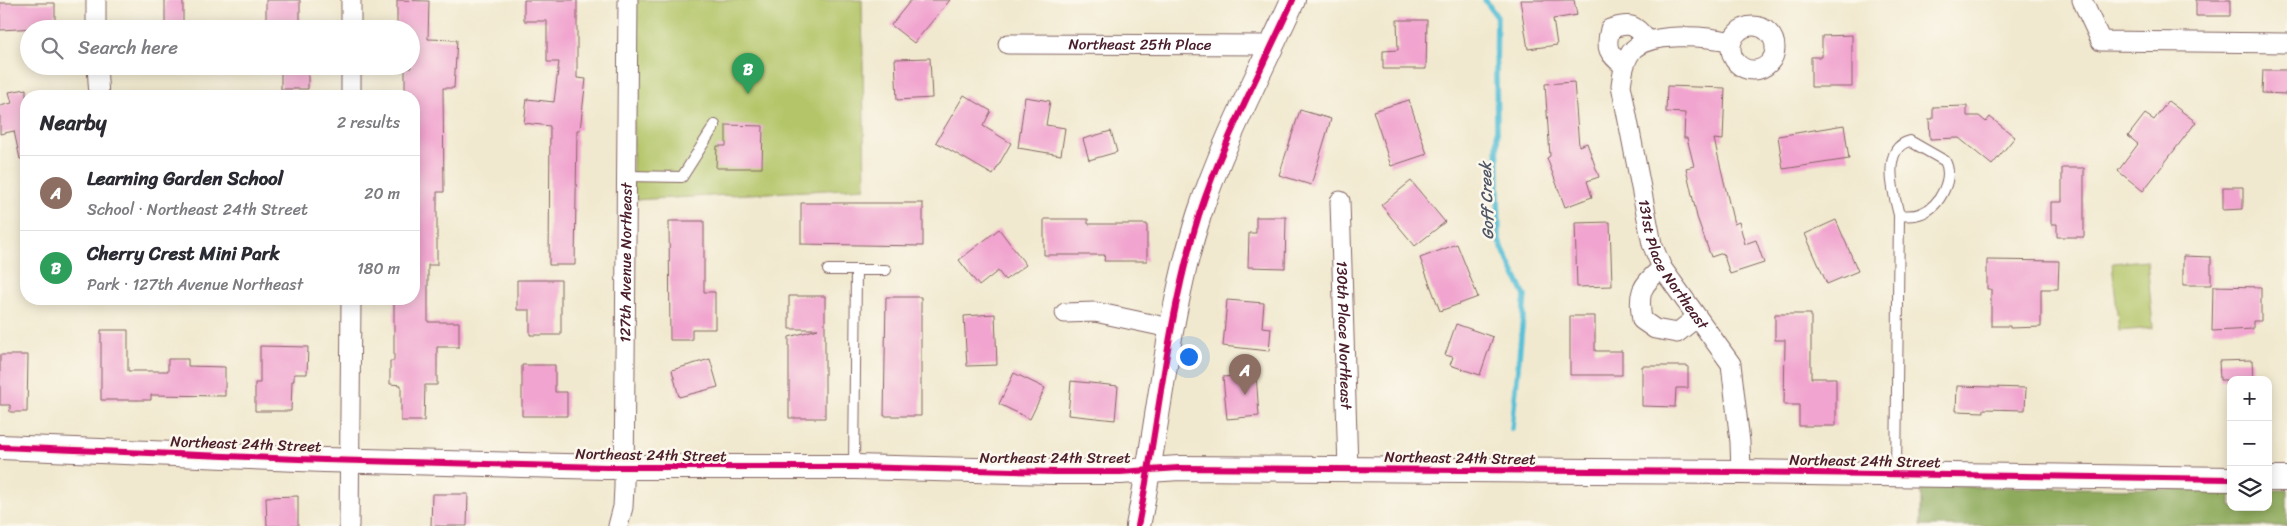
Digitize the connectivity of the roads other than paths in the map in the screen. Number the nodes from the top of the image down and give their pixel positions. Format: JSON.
{"nodes":[{"id":1,"x":96,"y":0,"type":"edge"},
{"id":2,"x":351,"y":0,"type":"edge"},
{"id":3,"x":628,"y":0,"type":"edge"},
{"id":4,"x":1293,"y":0,"type":"edge"},
{"id":5,"x":2082,"y":0,"type":"edge"},
{"id":6,"x":96,"y":20,"type":"edge"},
{"id":7,"x":351,"y":20,"type":"edge"},
{"id":8,"x":1731,"y":42,"type":"dead end"},
{"id":9,"x":2287,"y":43,"type":"edge"},
{"id":10,"x":1008,"y":44,"type":"dead end"},
{"id":11,"x":1273,"y":45,"type":"junction"},
{"id":12,"x":98,"y":75,"type":"edge"},
{"id":13,"x":351,"y":75,"type":"edge"},
{"id":14,"x":99,"y":90,"type":"edge"},
{"id":15,"x":351,"y":90,"type":"edge"},
{"id":16,"x":715,"y":125,"type":"dead end"},
{"id":17,"x":627,"y":176,"type":"junction"},
{"id":18,"x":1340,"y":201,"type":"dead end"},
{"id":19,"x":1899,"y":215,"type":"junction"},
{"id":20,"x":1662,"y":268,"type":"junction"},
{"id":21,"x":828,"y":270,"type":"dead end"},
{"id":22,"x":856,"y":270,"type":"junction"},
{"id":23,"x":886,"y":270,"type":"dead end"},
{"id":24,"x":351,"y":305,"type":"edge"},
{"id":25,"x":1065,"y":313,"type":"dead end"},
{"id":26,"x":1697,"y":317,"type":"junction"},
{"id":27,"x":1170,"y":328,"type":"junction"},
{"id":28,"x":0,"y":447,"type":"edge"},
{"id":29,"x":350,"y":460,"type":"junction"},
{"id":30,"x":624,"y":467,"type":"junction"},
{"id":31,"x":854,"y":467,"type":"junction"},
{"id":32,"x":1348,"y":469,"type":"junction"},
{"id":33,"x":1149,"y":470,"type":"junction"},
{"id":34,"x":1741,"y":472,"type":"junction"},
{"id":35,"x":1896,"y":475,"type":"junction"},
{"id":36,"x":2227,"y":478,"type":"edge"},
{"id":37,"x":2272,"y":479,"type":"edge"},
{"id":38,"x":2287,"y":479,"type":"edge"},
{"id":39,"x":349,"y":526,"type":"edge"},
{"id":40,"x":618,"y":526,"type":"edge"},
{"id":41,"x":1138,"y":526,"type":"edge"}],
"edges":[{"from":1,"to":6,"type":"street"},
{"from":2,"to":7,"type":"street"},
{"from":3,"to":17,"type":"street","name":"127th Avenue Northeast"},
{"from":4,"to":11,"type":"street"},
{"from":5,"to":9,"type":"street"},
{"from":8,"to":20,"type":"street","name":"131st Place Northeast"},
{"from":10,"to":11,"type":"street","name":"Northeast 25th Place"},
{"from":11,"to":27,"type":"street"},
{"from":12,"to":14,"type":"street"},
{"from":13,"to":15,"type":"street"},
{"from":16,"to":17,"type":"lane"},
{"from":17,"to":30,"type":"street","name":"127th Avenue Northeast"},
{"from":18,"to":32,"type":"street","name":"130th Place Northeast"},
{"from":19,"to":19,"type":"lane"},
{"from":19,"to":35,"type":"lane"},
{"from":20,"to":26,"type":"street","name":"131st Place Northeast"},
{"from":20,"to":26,"type":"street"},
{"from":21,"to":22,"type":"lane"},
{"from":22,"to":23,"type":"lane"},
{"from":22,"to":31,"type":"lane"},
{"from":24,"to":29,"type":"street"},
{"from":25,"to":27,"type":"street"},
{"from":26,"to":34,"type":"street","name":"131st Place Northeast"},
{"from":27,"to":33,"type":"street"},
{"from":28,"to":29,"type":"street","name":"Northeast 24th Street"},
{"from":29,"to":30,"type":"street","name":"Northeast 24th Street"},
{"from":29,"to":39,"type":"street"},
{"from":30,"to":31,"type":"street","name":"Northeast 24th Street"},
{"from":30,"to":40,"type":"street","name":"127th Avenue Northeast"},
{"from":31,"to":33,"type":"street","name":"Northeast 24th Street"},
{"from":32,"to":33,"type":"street","name":"Northeast 24th Street"},
{"from":32,"to":34,"type":"street","name":"Northeast 24th Street"},
{"from":33,"to":41,"type":"street"},
{"from":34,"to":35,"type":"street","name":"Northeast 24th Street"},
{"from":35,"to":36,"type":"street","name":"Northeast 24th Street"},
{"from":37,"to":38,"type":"street"}]}
